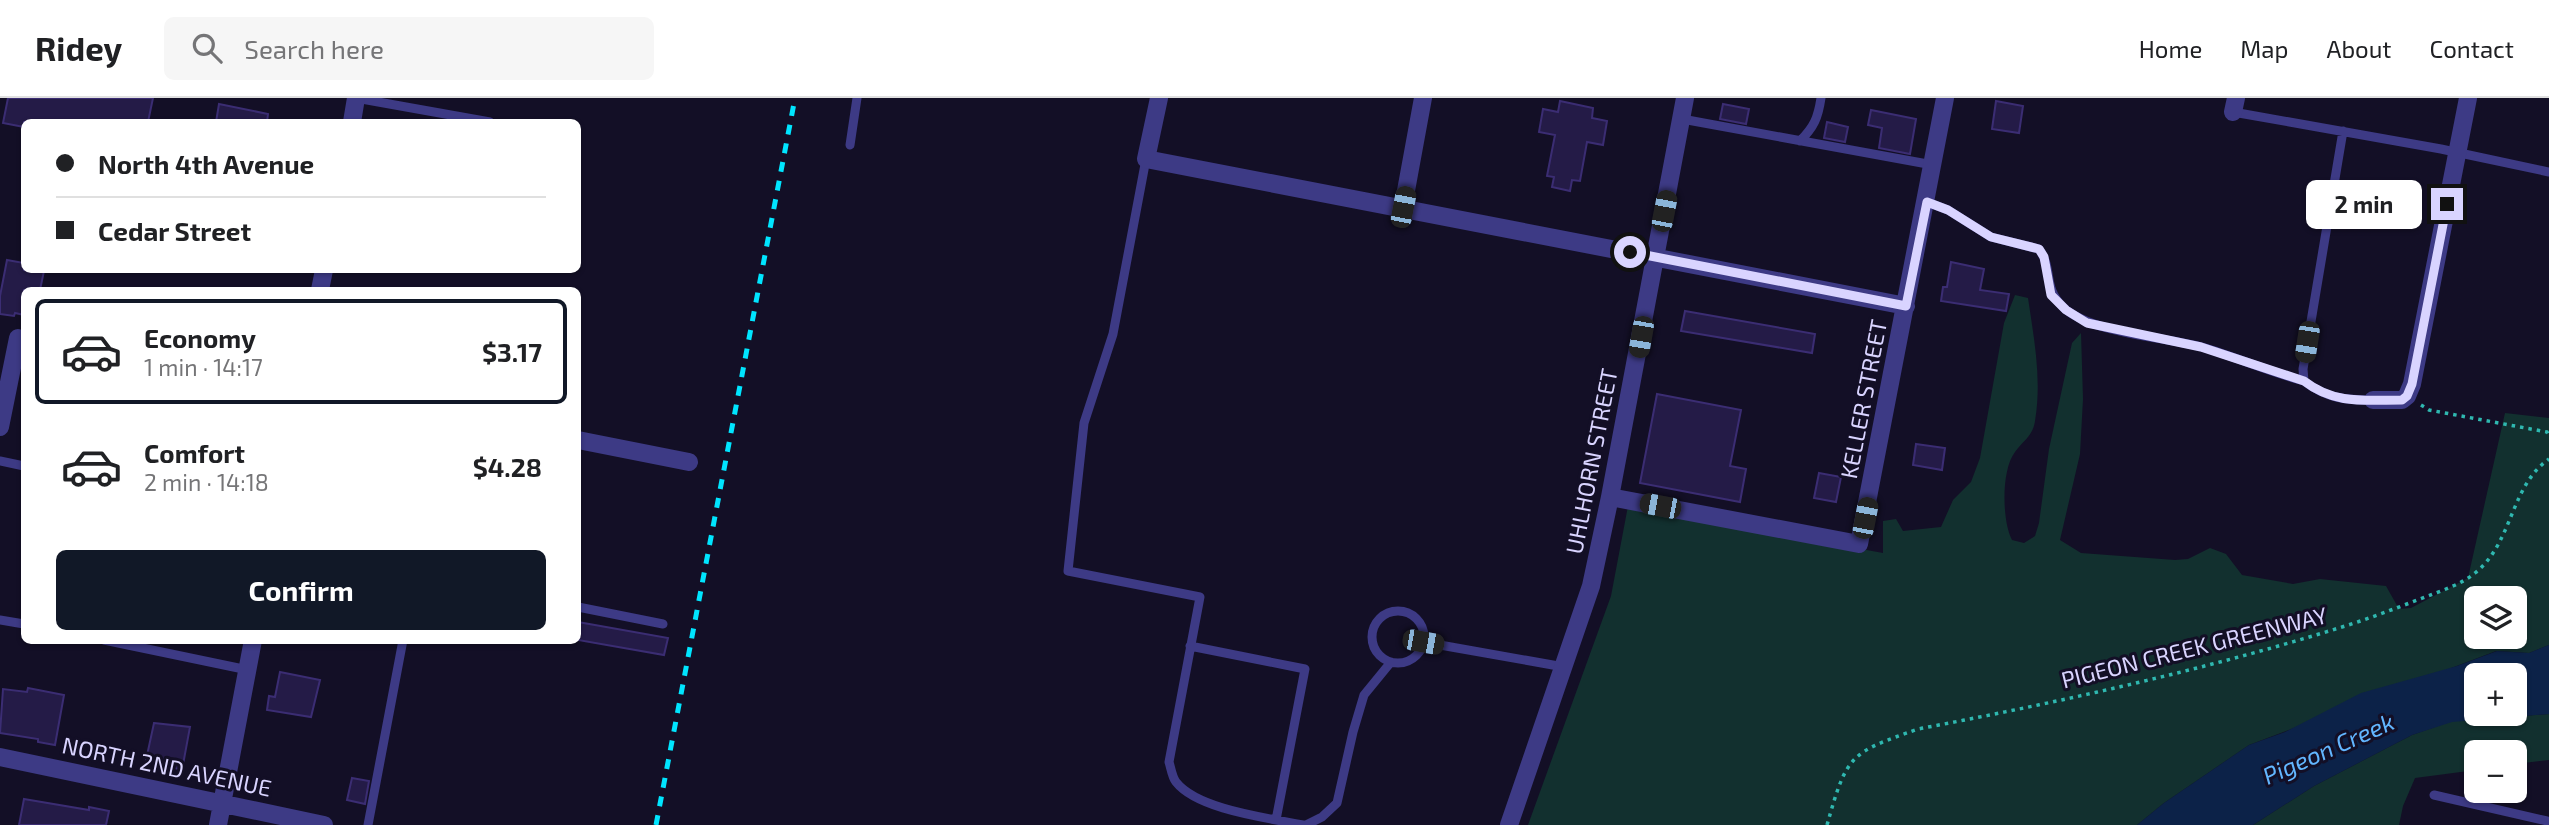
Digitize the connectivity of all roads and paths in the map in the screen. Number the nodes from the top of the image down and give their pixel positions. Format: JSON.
{"nodes":[{"id":1,"x":356,"y":98,"type":"edge"},
{"id":2,"x":857,"y":98,"type":"edge"},
{"id":3,"x":1159,"y":98,"type":"edge"},
{"id":4,"x":1423,"y":98,"type":"edge"},
{"id":5,"x":1685,"y":98,"type":"edge"},
{"id":6,"x":1821,"y":98,"type":"edge"},
{"id":7,"x":1945,"y":98,"type":"edge"},
{"id":8,"x":2468,"y":98,"type":"edge"},
{"id":9,"x":2235,"y":105,"type":"edge"},
{"id":10,"x":352,"y":119,"type":"edge"},
{"id":11,"x":473,"y":119,"type":"edge"},
{"id":12,"x":1682,"y":119,"type":"junction"},
{"id":13,"x":2343,"y":131,"type":"junction"},
{"id":14,"x":1800,"y":141,"type":"junction"},
{"id":15,"x":850,"y":145,"type":"dead end"},
{"id":16,"x":2457,"y":153,"type":"junction"},
{"id":17,"x":1146,"y":159,"type":"junction"},
{"id":18,"x":1933,"y":165,"type":"junction"},
{"id":19,"x":2549,"y":172,"type":"edge"},
{"id":20,"x":1927,"y":202,"type":"junction"},
{"id":21,"x":1403,"y":207,"type":"junction"},
{"id":22,"x":1656,"y":257,"type":"junction"},
{"id":23,"x":1906,"y":306,"type":"junction"},
{"id":24,"x":0,"y":334,"type":"edge"},
{"id":25,"x":21,"y":338,"type":"edge"},
{"id":26,"x":2304,"y":381,"type":"junction"},
{"id":27,"x":2407,"y":396,"type":"junction"},
{"id":28,"x":2373,"y":400,"type":"joint"},
{"id":29,"x":0,"y":427,"type":"edge"},
{"id":30,"x":2549,"y":436,"type":"edge"},
{"id":31,"x":581,"y":441,"type":"edge"},
{"id":32,"x":2549,"y":459,"type":"edge"},
{"id":33,"x":0,"y":461,"type":"edge"},
{"id":34,"x":689,"y":462,"type":"dead end"},
{"id":35,"x":21,"y":465,"type":"edge"},
{"id":36,"x":1610,"y":497,"type":"junction"},
{"id":37,"x":581,"y":608,"type":"edge"},
{"id":38,"x":0,"y":620,"type":"edge"},
{"id":39,"x":21,"y":624,"type":"edge"},
{"id":40,"x":663,"y":624,"type":"dead end"},
{"id":41,"x":1423,"y":642,"type":"junction"},
{"id":42,"x":123,"y":644,"type":"edge"},
{"id":43,"x":252,"y":644,"type":"edge"},
{"id":44,"x":403,"y":644,"type":"edge"},
{"id":45,"x":1190,"y":646,"type":"junction"},
{"id":46,"x":1391,"y":662,"type":"junction"},
{"id":47,"x":1564,"y":667,"type":"junction"},
{"id":48,"x":248,"y":670,"type":"junction"},
{"id":49,"x":0,"y":757,"type":"edge"},
{"id":50,"x":2434,"y":795,"type":"dead end"},
{"id":51,"x":222,"y":802,"type":"junction"},
{"id":52,"x":1276,"y":820,"type":"junction"},
{"id":53,"x":2548,"y":823,"type":"edge"},
{"id":54,"x":218,"y":825,"type":"edge"},
{"id":55,"x":324,"y":825,"type":"edge"},
{"id":56,"x":368,"y":825,"type":"edge"},
{"id":57,"x":1304,"y":825,"type":"edge"},
{"id":58,"x":1509,"y":825,"type":"edge"},
{"id":59,"x":1827,"y":825,"type":"edge"}],
"edges":[{"from":1,"to":10,"type":"street"},
{"from":1,"to":11,"type":"lane"},
{"from":2,"to":15,"type":"lane"},
{"from":3,"to":17,"type":"street"},
{"from":4,"to":21,"type":"street"},
{"from":5,"to":12,"type":"street","name":"UHLHORN STREET"},
{"from":6,"to":14,"type":"lane"},
{"from":7,"to":18,"type":"street","name":"KELLER STREET"},
{"from":8,"to":16,"type":"street"},
{"from":9,"to":13,"type":"lane"},
{"from":12,"to":14,"type":"lane"},
{"from":12,"to":22,"type":"street","name":"UHLHORN STREET"},
{"from":13,"to":16,"type":"lane"},
{"from":13,"to":26,"type":"lane"},
{"from":14,"to":18,"type":"lane"},
{"from":16,"to":19,"type":"lane"},
{"from":16,"to":27,"type":"street"},
{"from":17,"to":21,"type":"street"},
{"from":17,"to":45,"type":"lane"},
{"from":18,"to":20,"type":"street","name":"KELLER STREET"},
{"from":20,"to":23,"type":"street","name":"KELLER STREET"},
{"from":20,"to":26,"type":"lane"},
{"from":21,"to":22,"type":"street"},
{"from":22,"to":23,"type":"street"},
{"from":22,"to":36,"type":"street","name":"UHLHORN STREET"},
{"from":23,"to":36,"type":"street","name":"KELLER STREET"},
{"from":24,"to":25,"type":"street"},
{"from":25,"to":29,"type":"street"},
{"from":26,"to":28,"type":"lane"},
{"from":27,"to":28,"type":"street"},
{"from":27,"to":30,"type":"path"},
{"from":31,"to":34,"type":"street"},
{"from":32,"to":59,"type":"path","name":"PIGEON CREEK GREENWAY"},
{"from":33,"to":35,"type":"lane"},
{"from":36,"to":47,"type":"street","name":"UHLHORN STREET"},
{"from":37,"to":40,"type":"lane"},
{"from":38,"to":39,"type":"lane"},
{"from":41,"to":46,"type":"lane"},
{"from":41,"to":46,"type":"lane"},
{"from":41,"to":47,"type":"lane"},
{"from":42,"to":48,"type":"lane"},
{"from":43,"to":48,"type":"street"},
{"from":44,"to":56,"type":"lane"},
{"from":45,"to":52,"type":"lane"},
{"from":45,"to":52,"type":"lane"},
{"from":46,"to":57,"type":"lane"},
{"from":47,"to":58,"type":"street","name":"UHLHORN STREET"},
{"from":48,"to":51,"type":"street"},
{"from":49,"to":51,"type":"street","name":"NORTH 2ND AVENUE"},
{"from":50,"to":53,"type":"lane"},
{"from":51,"to":54,"type":"street"},
{"from":51,"to":55,"type":"street","name":"NORTH 2ND AVENUE"},
{"from":52,"to":57,"type":"lane"}]}
